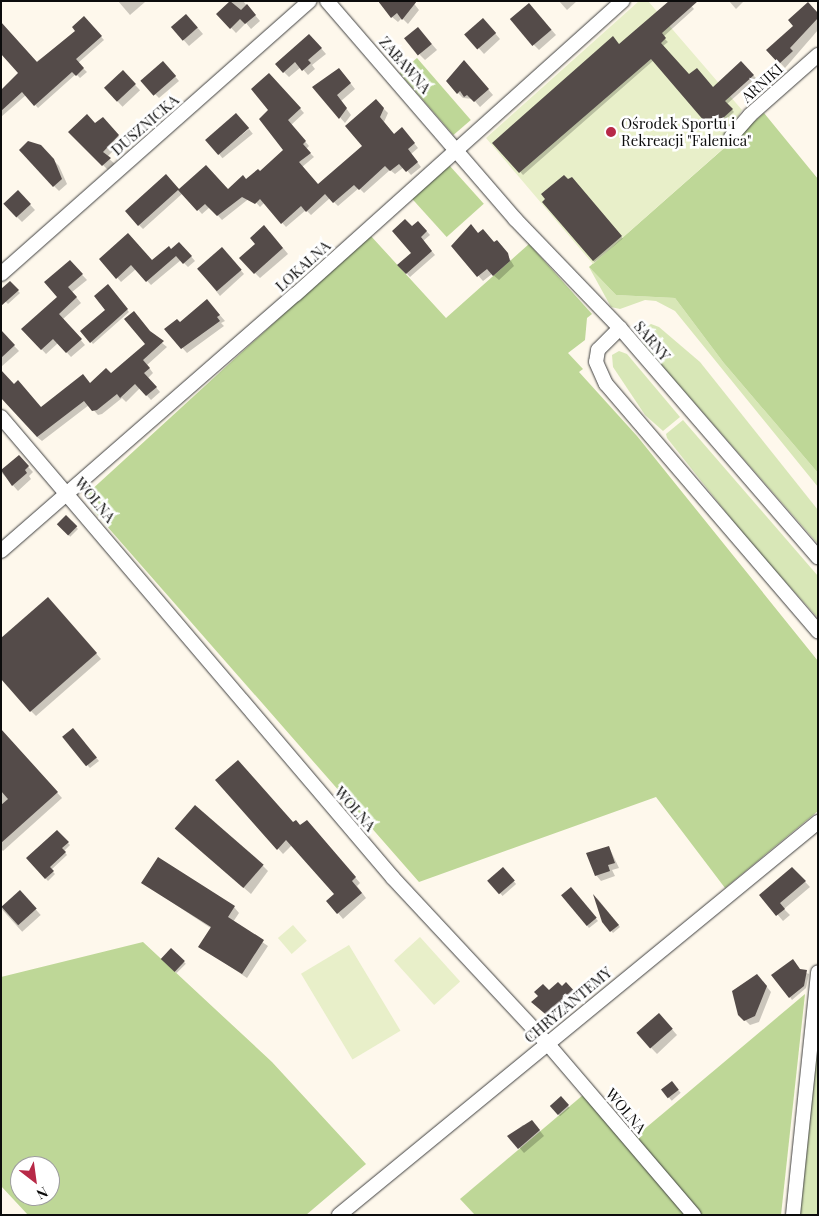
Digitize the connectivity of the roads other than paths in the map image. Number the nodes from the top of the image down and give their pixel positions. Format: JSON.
{"nodes":[{"id":1,"x":310,"y":1,"type":"edge"},
{"id":2,"x":327,"y":1,"type":"edge"},
{"id":3,"x":623,"y":1,"type":"edge"},
{"id":4,"x":818,"y":55,"type":"edge"},
{"id":5,"x":731,"y":137,"type":"dead end"},
{"id":6,"x":457,"y":150,"type":"junction"},
{"id":7,"x":1,"y":274,"type":"edge"},
{"id":8,"x":620,"y":328,"type":"junction"},
{"id":9,"x":1,"y":417,"type":"edge"},
{"id":10,"x":69,"y":493,"type":"junction"},
{"id":11,"x":1,"y":551,"type":"edge"},
{"id":12,"x":818,"y":557,"type":"edge"},
{"id":13,"x":818,"y":631,"type":"edge"},
{"id":14,"x":818,"y":822,"type":"edge"},
{"id":15,"x":818,"y":972,"type":"edge"},
{"id":16,"x":547,"y":1043,"type":"junction"},
{"id":17,"x":339,"y":1215,"type":"edge"},
{"id":18,"x":694,"y":1215,"type":"edge"},
{"id":19,"x":793,"y":1215,"type":"edge"}],
"edges":[{"from":1,"to":7,"type":"street","name":"DUSZNICKA"},
{"from":2,"to":6,"type":"street","name":"ZABAWNA"},
{"from":3,"to":6,"type":"street","name":"LOKALNA"},
{"from":4,"to":5,"type":"street","name":"ARNIKI"},
{"from":6,"to":8,"type":"street","name":"SARNY"},
{"from":6,"to":10,"type":"street","name":"LOKALNA"},
{"from":8,"to":12,"type":"street","name":"SARNY"},
{"from":8,"to":13,"type":"street"},
{"from":9,"to":10,"type":"street","name":"WOLNA"},
{"from":10,"to":11,"type":"street","name":"LOKALNA"},
{"from":10,"to":16,"type":"street","name":"WOLNA"},
{"from":14,"to":16,"type":"street","name":"CHRYZANTEMY"},
{"from":15,"to":19,"type":"street"},
{"from":16,"to":17,"type":"street","name":"CHRYZANTEMY"},
{"from":16,"to":18,"type":"street","name":"WOLNA"}]}
